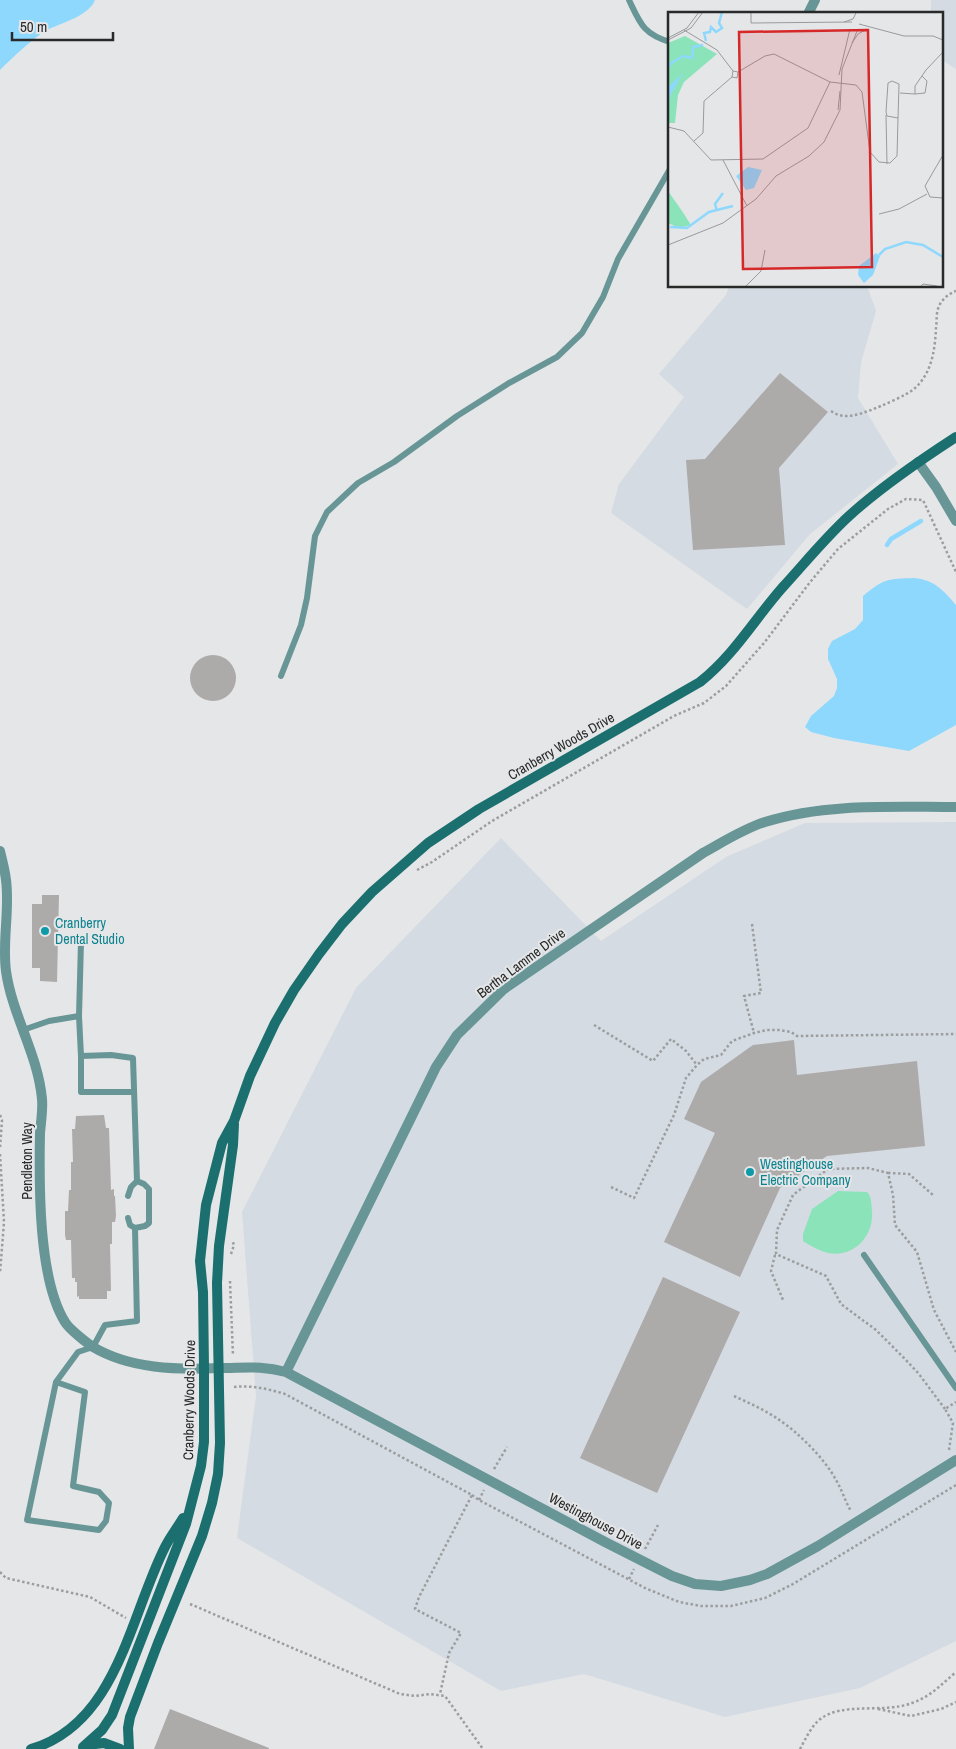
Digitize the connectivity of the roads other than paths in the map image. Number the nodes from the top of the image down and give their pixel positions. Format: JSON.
{"nodes":[{"id":1,"x":629,"y":0,"type":"edge"},
{"id":2,"x":815,"y":0,"type":"edge"},
{"id":3,"x":809,"y":12,"type":"edge"},
{"id":4,"x":668,"y":41,"type":"edge"},
{"id":5,"x":668,"y":172,"type":"edge"},
{"id":6,"x":956,"y":437,"type":"edge"},
{"id":7,"x":918,"y":462,"type":"junction"},
{"id":8,"x":956,"y":521,"type":"edge"},
{"id":9,"x":281,"y":676,"type":"dead end"},
{"id":10,"x":956,"y":807,"type":"edge"},
{"id":11,"x":0,"y":851,"type":"edge"},
{"id":12,"x":81,"y":942,"type":"dead end"},
{"id":13,"x":79,"y":1016,"type":"junction"},
{"id":14,"x":23,"y":1030,"type":"junction"},
{"id":15,"x":81,"y":1056,"type":"junction"},
{"id":16,"x":134,"y":1092,"type":"junction"},
{"id":17,"x":234,"y":1121,"type":"junction"},
{"id":18,"x":137,"y":1181,"type":"junction"},
{"id":19,"x":128,"y":1196,"type":"dead end"},
{"id":20,"x":128,"y":1218,"type":"dead end"},
{"id":21,"x":135,"y":1228,"type":"junction"},
{"id":22,"x":864,"y":1255,"type":"dead end"},
{"id":23,"x":93,"y":1347,"type":"junction"},
{"id":24,"x":204,"y":1368,"type":"junction"},
{"id":25,"x":219,"y":1368,"type":"junction"},
{"id":26,"x":286,"y":1372,"type":"junction"},
{"id":27,"x":56,"y":1382,"type":"junction"},
{"id":28,"x":956,"y":1388,"type":"edge"},
{"id":29,"x":953,"y":1462,"type":"edge"},
{"id":30,"x":191,"y":1505,"type":"junction"},
{"id":31,"x":142,"y":1635,"type":"junction"},
{"id":32,"x":158,"y":1643,"type":"junction"},
{"id":33,"x":81,"y":1748,"type":"edge"},
{"id":34,"x":31,"y":1749,"type":"edge"},
{"id":35,"x":120,"y":1749,"type":"edge"},
{"id":36,"x":129,"y":1749,"type":"edge"}],
"edges":[{"from":1,"to":4,"type":"lane"},
{"from":2,"to":3,"type":"street"},
{"from":5,"to":9,"type":"lane"},
{"from":6,"to":7,"type":"street","name":"Cranberry Woods Drive"},
{"from":7,"to":8,"type":"street"},
{"from":7,"to":17,"type":"street","name":"Cranberry Woods Drive"},
{"from":10,"to":26,"type":"street","name":"Bertha Lamme Drive"},
{"from":11,"to":14,"type":"street","name":"Pendleton Way"},
{"from":12,"to":13,"type":"lane"},
{"from":13,"to":14,"type":"lane"},
{"from":13,"to":15,"type":"lane"},
{"from":14,"to":23,"type":"street","name":"Pendleton Way"},
{"from":15,"to":16,"type":"lane"},
{"from":15,"to":16,"type":"lane"},
{"from":16,"to":18,"type":"lane"},
{"from":17,"to":24,"type":"street","name":"Cranberry Woods Drive"},
{"from":17,"to":25,"type":"street","name":"Cranberry Woods Drive"},
{"from":18,"to":19,"type":"lane"},
{"from":18,"to":21,"type":"lane"},
{"from":20,"to":21,"type":"lane"},
{"from":21,"to":23,"type":"lane"},
{"from":22,"to":28,"type":"lane"},
{"from":23,"to":24,"type":"street","name":"Pendleton Way"},
{"from":23,"to":27,"type":"lane"},
{"from":24,"to":25,"type":"street","name":"Pendleton Way"},
{"from":24,"to":30,"type":"street","name":"Cranberry Woods Drive"},
{"from":25,"to":26,"type":"street","name":"Westinghouse Drive"},
{"from":25,"to":32,"type":"street","name":"Cranberry Woods Drive"},
{"from":26,"to":29,"type":"street","name":"Westinghouse Drive"},
{"from":27,"to":27,"type":"lane"},
{"from":30,"to":31,"type":"street","name":"Cranberry Woods Drive"},
{"from":30,"to":34,"type":"street"},
{"from":31,"to":32,"type":"street"},
{"from":31,"to":33,"type":"street","name":"Cranberry Woods Drive"},
{"from":32,"to":36,"type":"street","name":"Cranberry Woods Drive"},
{"from":33,"to":35,"type":"street"}]}
